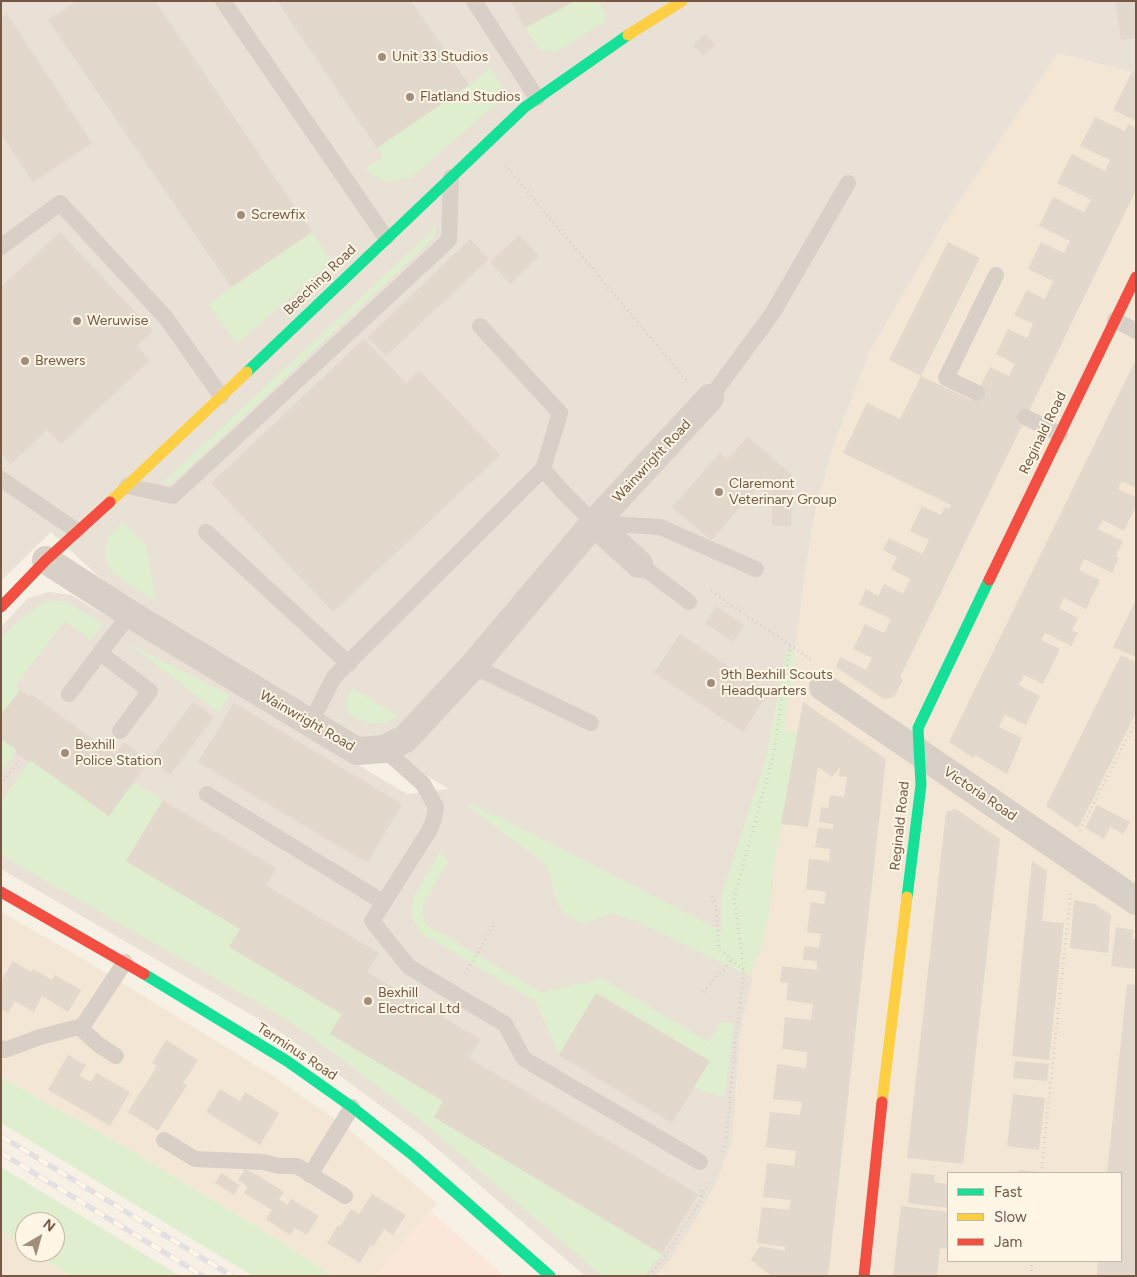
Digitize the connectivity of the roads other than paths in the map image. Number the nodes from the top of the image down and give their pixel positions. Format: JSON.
{"nodes":[{"id":1,"x":223,"y":1,"type":"edge"},
{"id":2,"x":474,"y":1,"type":"edge"},
{"id":3,"x":682,"y":1,"type":"edge"},
{"id":4,"x":537,"y":98,"type":"junction"},
{"id":5,"x":451,"y":177,"type":"junction"},
{"id":6,"x":848,"y":183,"type":"dead end"},
{"id":7,"x":386,"y":238,"type":"junction"},
{"id":8,"x":1,"y":247,"type":"edge"},
{"id":9,"x":996,"y":275,"type":"dead end"},
{"id":10,"x":1136,"y":277,"type":"edge"},
{"id":11,"x":1115,"y":320,"type":"junction"},
{"id":12,"x":480,"y":326,"type":"dead end"},
{"id":13,"x":1136,"y":331,"type":"edge"},
{"id":14,"x":977,"y":393,"type":"dead end"},
{"id":15,"x":221,"y":396,"type":"junction"},
{"id":16,"x":708,"y":401,"type":"joint"},
{"id":17,"x":1025,"y":417,"type":"dead end"},
{"id":18,"x":1060,"y":434,"type":"junction"},
{"id":19,"x":543,"y":469,"type":"junction"},
{"id":20,"x":1,"y":479,"type":"edge"},
{"id":21,"x":127,"y":486,"type":"junction"},
{"id":22,"x":594,"y":523,"type":"junction"},
{"id":23,"x":77,"y":531,"type":"junction"},
{"id":24,"x":206,"y":532,"type":"dead end"},
{"id":25,"x":46,"y":560,"type":"junction"},
{"id":26,"x":639,"y":564,"type":"joint"},
{"id":27,"x":756,"y":569,"type":"dead end"},
{"id":28,"x":689,"y":602,"type":"dead end"},
{"id":29,"x":1,"y":607,"type":"edge"},
{"id":30,"x":130,"y":614,"type":"junction"},
{"id":31,"x":100,"y":653,"type":"junction"},
{"id":32,"x":349,"y":664,"type":"junction"},
{"id":33,"x":472,"y":666,"type":"junction"},
{"id":34,"x":823,"y":687,"type":"road end"},
{"id":35,"x":69,"y":694,"type":"dead end"},
{"id":36,"x":591,"y":723,"type":"dead end"},
{"id":37,"x":310,"y":724,"type":"junction"},
{"id":38,"x":120,"y":731,"type":"dead end"},
{"id":39,"x":384,"y":749,"type":"junction"},
{"id":40,"x":919,"y":753,"type":"junction"},
{"id":41,"x":207,"y":794,"type":"dead end"},
{"id":42,"x":1,"y":892,"type":"edge"},
{"id":43,"x":1136,"y":901,"type":"edge"},
{"id":44,"x":383,"y":902,"type":"junction"},
{"id":45,"x":124,"y":962,"type":"junction"},
{"id":46,"x":79,"y":1027,"type":"junction"},
{"id":47,"x":1,"y":1048,"type":"edge"},
{"id":48,"x":116,"y":1056,"type":"dead end"},
{"id":49,"x":352,"y":1107,"type":"junction"},
{"id":50,"x":164,"y":1140,"type":"dead end"},
{"id":51,"x":700,"y":1162,"type":"dead end"},
{"id":52,"x":310,"y":1175,"type":"junction"},
{"id":53,"x":345,"y":1196,"type":"dead end"},
{"id":54,"x":550,"y":1276,"type":"edge"},
{"id":55,"x":864,"y":1276,"type":"edge"}],
"edges":[{"from":1,"to":7,"type":"lane"},
{"from":2,"to":4,"type":"lane"},
{"from":3,"to":4,"type":"street","name":"Beeching Road"},
{"from":4,"to":5,"type":"street","name":"Beeching Road"},
{"from":5,"to":7,"type":"street","name":"Beeching Road"},
{"from":5,"to":21,"type":"lane"},
{"from":6,"to":16,"type":"lane"},
{"from":7,"to":15,"type":"street","name":"Beeching Road"},
{"from":8,"to":15,"type":"lane"},
{"from":9,"to":14,"type":"lane"},
{"from":10,"to":11,"type":"street","name":"Reginald Road"},
{"from":11,"to":13,"type":"lane"},
{"from":11,"to":18,"type":"street","name":"Reginald Road"},
{"from":12,"to":19,"type":"lane"},
{"from":15,"to":21,"type":"street","name":"Beeching Road"},
{"from":16,"to":22,"type":"street","name":"Wainwright Road"},
{"from":17,"to":18,"type":"lane"},
{"from":18,"to":40,"type":"street","name":"Reginald Road"},
{"from":19,"to":22,"type":"lane"},
{"from":19,"to":32,"type":"lane"},
{"from":20,"to":23,"type":"lane"},
{"from":21,"to":23,"type":"street","name":"Beeching Road"},
{"from":22,"to":26,"type":"street"},
{"from":22,"to":27,"type":"lane"},
{"from":22,"to":33,"type":"street","name":"Wainwright Road"},
{"from":23,"to":25,"type":"street","name":"Beeching Road"},
{"from":24,"to":32,"type":"lane"},
{"from":25,"to":29,"type":"street","name":"Beeching Road"},
{"from":25,"to":30,"type":"street","name":"Wainwright Road"},
{"from":26,"to":28,"type":"lane"},
{"from":30,"to":31,"type":"lane"},
{"from":30,"to":37,"type":"street","name":"Wainwright Road"},
{"from":31,"to":35,"type":"lane"},
{"from":31,"to":38,"type":"lane"},
{"from":32,"to":37,"type":"lane"},
{"from":33,"to":36,"type":"lane"},
{"from":33,"to":39,"type":"street","name":"Wainwright Road"},
{"from":34,"to":40,"type":"street","name":"Victoria Road"},
{"from":37,"to":39,"type":"street","name":"Wainwright Road"},
{"from":39,"to":44,"type":"lane"},
{"from":40,"to":43,"type":"street","name":"Victoria Road"},
{"from":40,"to":55,"type":"street","name":"Reginald Road"},
{"from":41,"to":44,"type":"lane"},
{"from":42,"to":45,"type":"street","name":"Terminus Road"},
{"from":44,"to":51,"type":"lane"},
{"from":45,"to":46,"type":"lane"},
{"from":45,"to":49,"type":"street","name":"Terminus Road"},
{"from":46,"to":47,"type":"lane"},
{"from":46,"to":48,"type":"lane"},
{"from":49,"to":52,"type":"lane"},
{"from":49,"to":54,"type":"street","name":"Terminus Road"},
{"from":50,"to":52,"type":"lane"},
{"from":52,"to":53,"type":"lane"}]}
